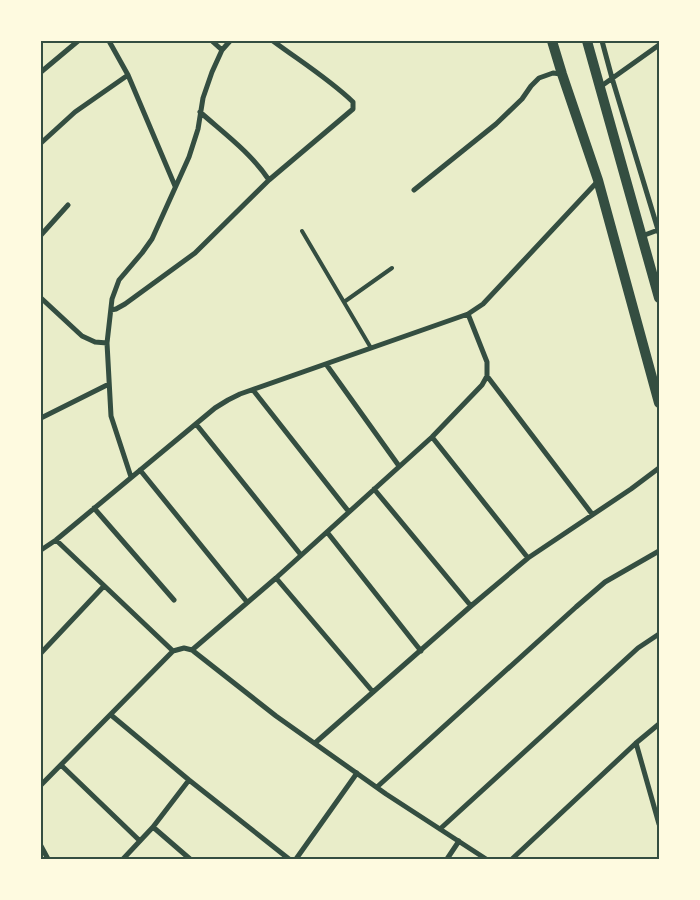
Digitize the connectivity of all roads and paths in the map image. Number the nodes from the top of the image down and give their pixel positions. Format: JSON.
{"nodes":[{"id":1,"x":78,"y":41,"type":"edge"},
{"id":2,"x":109,"y":41,"type":"edge"},
{"id":3,"x":212,"y":41,"type":"edge"},
{"id":4,"x":230,"y":41,"type":"edge"},
{"id":5,"x":273,"y":41,"type":"edge"},
{"id":6,"x":552,"y":41,"type":"edge"},
{"id":7,"x":587,"y":41,"type":"edge"},
{"id":8,"x":602,"y":41,"type":"edge"},
{"id":9,"x":659,"y":45,"type":"edge"},
{"id":10,"x":222,"y":50,"type":"junction"},
{"id":11,"x":41,"y":72,"type":"edge"},
{"id":12,"x":562,"y":74,"type":"junction"},
{"id":13,"x":128,"y":75,"type":"junction"},
{"id":14,"x":612,"y":78,"type":"junction"},
{"id":15,"x":600,"y":87,"type":"junction"},
{"id":16,"x":200,"y":112,"type":"junction"},
{"id":17,"x":41,"y":143,"type":"edge"},
{"id":18,"x":269,"y":180,"type":"junction"},
{"id":19,"x":598,"y":180,"type":"junction"},
{"id":20,"x":176,"y":186,"type":"junction"},
{"id":21,"x":414,"y":190,"type":"dead end"},
{"id":22,"x":68,"y":205,"type":"dead end"},
{"id":23,"x":302,"y":231,"type":"dead end"},
{"id":24,"x":658,"y":231,"type":"edge"},
{"id":25,"x":41,"y":235,"type":"edge"},
{"id":26,"x":642,"y":236,"type":"junction"},
{"id":27,"x":392,"y":268,"type":"dead end"},
{"id":28,"x":659,"y":297,"type":"edge"},
{"id":29,"x":41,"y":298,"type":"edge"},
{"id":30,"x":344,"y":302,"type":"junction"},
{"id":31,"x":110,"y":310,"type":"junction"},
{"id":32,"x":468,"y":314,"type":"junction"},
{"id":33,"x":107,"y":343,"type":"junction"},
{"id":34,"x":371,"y":348,"type":"junction"},
{"id":35,"x":326,"y":364,"type":"junction"},
{"id":36,"x":487,"y":376,"type":"junction"},
{"id":37,"x":110,"y":384,"type":"junction"},
{"id":38,"x":253,"y":390,"type":"junction"},
{"id":39,"x":659,"y":404,"type":"edge"},
{"id":40,"x":41,"y":418,"type":"edge"},
{"id":41,"x":196,"y":424,"type":"junction"},
{"id":42,"x":432,"y":437,"type":"junction"},
{"id":43,"x":399,"y":466,"type":"junction"},
{"id":44,"x":659,"y":468,"type":"edge"},
{"id":45,"x":140,"y":470,"type":"junction"},
{"id":46,"x":132,"y":477,"type":"junction"},
{"id":47,"x":374,"y":489,"type":"junction"},
{"id":48,"x":94,"y":508,"type":"junction"},
{"id":49,"x":349,"y":512,"type":"junction"},
{"id":50,"x":592,"y":514,"type":"junction"},
{"id":51,"x":326,"y":532,"type":"junction"},
{"id":52,"x":56,"y":540,"type":"junction"},
{"id":53,"x":41,"y":550,"type":"edge"},
{"id":54,"x":659,"y":551,"type":"edge"},
{"id":55,"x":301,"y":555,"type":"junction"},
{"id":56,"x":528,"y":558,"type":"junction"},
{"id":57,"x":276,"y":578,"type":"junction"},
{"id":58,"x":104,"y":586,"type":"junction"},
{"id":59,"x":174,"y":600,"type":"dead end"},
{"id":60,"x":248,"y":602,"type":"junction"},
{"id":61,"x":471,"y":606,"type":"junction"},
{"id":62,"x":659,"y":634,"type":"edge"},
{"id":63,"x":173,"y":650,"type":"junction"},
{"id":64,"x":192,"y":650,"type":"junction"},
{"id":65,"x":420,"y":651,"type":"junction"},
{"id":66,"x":41,"y":653,"type":"edge"},
{"id":67,"x":373,"y":692,"type":"junction"},
{"id":68,"x":111,"y":714,"type":"junction"},
{"id":69,"x":659,"y":724,"type":"edge"},
{"id":70,"x":636,"y":743,"type":"junction"},
{"id":71,"x":315,"y":744,"type":"junction"},
{"id":72,"x":61,"y":765,"type":"junction"},
{"id":73,"x":357,"y":773,"type":"junction"},
{"id":74,"x":189,"y":780,"type":"junction"},
{"id":75,"x":41,"y":785,"type":"edge"},
{"id":76,"x":377,"y":787,"type":"junction"},
{"id":77,"x":659,"y":824,"type":"edge"},
{"id":78,"x":153,"y":827,"type":"junction"},
{"id":79,"x":440,"y":829,"type":"junction"},
{"id":80,"x":140,"y":841,"type":"junction"},
{"id":81,"x":459,"y":841,"type":"junction"},
{"id":82,"x":41,"y":846,"type":"edge"},
{"id":83,"x":48,"y":859,"type":"edge"},
{"id":84,"x":123,"y":859,"type":"edge"},
{"id":85,"x":190,"y":859,"type":"edge"},
{"id":86,"x":289,"y":859,"type":"edge"},
{"id":87,"x":296,"y":859,"type":"edge"},
{"id":88,"x":447,"y":859,"type":"edge"},
{"id":89,"x":486,"y":859,"type":"edge"},
{"id":90,"x":512,"y":859,"type":"edge"}],
"edges":[{"from":1,"to":11,"type":"street"},
{"from":2,"to":13,"type":"street"},
{"from":3,"to":10,"type":"street"},
{"from":4,"to":10,"type":"street"},
{"from":5,"to":18,"type":"street"},
{"from":6,"to":12,"type":"main road"},
{"from":7,"to":15,"type":"main road"},
{"from":8,"to":14,"type":"street"},
{"from":9,"to":14,"type":"street"},
{"from":10,"to":16,"type":"street"},
{"from":12,"to":19,"type":"main road"},
{"from":12,"to":21,"type":"street"},
{"from":13,"to":17,"type":"street"},
{"from":13,"to":20,"type":"street"},
{"from":14,"to":15,"type":"street"},
{"from":14,"to":24,"type":"street"},
{"from":15,"to":26,"type":"main road"},
{"from":16,"to":18,"type":"street"},
{"from":16,"to":20,"type":"street"},
{"from":18,"to":31,"type":"street"},
{"from":19,"to":32,"type":"street"},
{"from":19,"to":39,"type":"main road"},
{"from":20,"to":31,"type":"street"},
{"from":22,"to":25,"type":"street"},
{"from":23,"to":30,"type":"lane"},
{"from":24,"to":26,"type":"street"},
{"from":26,"to":28,"type":"main road"},
{"from":27,"to":30,"type":"lane"},
{"from":29,"to":33,"type":"street"},
{"from":30,"to":34,"type":"lane"},
{"from":31,"to":33,"type":"street"},
{"from":32,"to":34,"type":"street"},
{"from":32,"to":36,"type":"street"},
{"from":33,"to":37,"type":"street"},
{"from":34,"to":35,"type":"street"},
{"from":35,"to":38,"type":"street"},
{"from":35,"to":43,"type":"street"},
{"from":36,"to":42,"type":"street"},
{"from":36,"to":50,"type":"street"},
{"from":37,"to":40,"type":"street"},
{"from":37,"to":46,"type":"street"},
{"from":38,"to":41,"type":"street"},
{"from":38,"to":49,"type":"street"},
{"from":41,"to":45,"type":"street"},
{"from":41,"to":55,"type":"street"},
{"from":42,"to":43,"type":"street"},
{"from":42,"to":56,"type":"street"},
{"from":43,"to":47,"type":"street"},
{"from":44,"to":50,"type":"street"},
{"from":45,"to":46,"type":"street"},
{"from":45,"to":60,"type":"street"},
{"from":46,"to":48,"type":"street"},
{"from":47,"to":49,"type":"street"},
{"from":47,"to":61,"type":"street"},
{"from":48,"to":52,"type":"street"},
{"from":48,"to":59,"type":"street"},
{"from":49,"to":51,"type":"street"},
{"from":50,"to":56,"type":"street"},
{"from":51,"to":55,"type":"street"},
{"from":51,"to":65,"type":"street"},
{"from":52,"to":53,"type":"street"},
{"from":52,"to":58,"type":"street"},
{"from":54,"to":76,"type":"street"},
{"from":55,"to":57,"type":"street"},
{"from":56,"to":61,"type":"street"},
{"from":57,"to":60,"type":"street"},
{"from":57,"to":67,"type":"street"},
{"from":58,"to":63,"type":"street"},
{"from":58,"to":66,"type":"street"},
{"from":60,"to":64,"type":"street"},
{"from":61,"to":65,"type":"street"},
{"from":62,"to":79,"type":"street"},
{"from":63,"to":64,"type":"street"},
{"from":63,"to":68,"type":"street"},
{"from":64,"to":71,"type":"street"},
{"from":65,"to":67,"type":"street"},
{"from":67,"to":71,"type":"street"},
{"from":68,"to":72,"type":"street"},
{"from":68,"to":74,"type":"street"},
{"from":69,"to":70,"type":"street"},
{"from":70,"to":77,"type":"street"},
{"from":70,"to":90,"type":"street"},
{"from":71,"to":73,"type":"street"},
{"from":72,"to":75,"type":"street"},
{"from":72,"to":80,"type":"street"},
{"from":73,"to":76,"type":"street"},
{"from":73,"to":87,"type":"street"},
{"from":74,"to":78,"type":"street"},
{"from":74,"to":86,"type":"street"},
{"from":76,"to":79,"type":"street"},
{"from":78,"to":80,"type":"street"},
{"from":78,"to":85,"type":"street"},
{"from":79,"to":81,"type":"street"},
{"from":80,"to":84,"type":"street"},
{"from":81,"to":88,"type":"street"},
{"from":81,"to":89,"type":"street"},
{"from":82,"to":83,"type":"street"}]}
